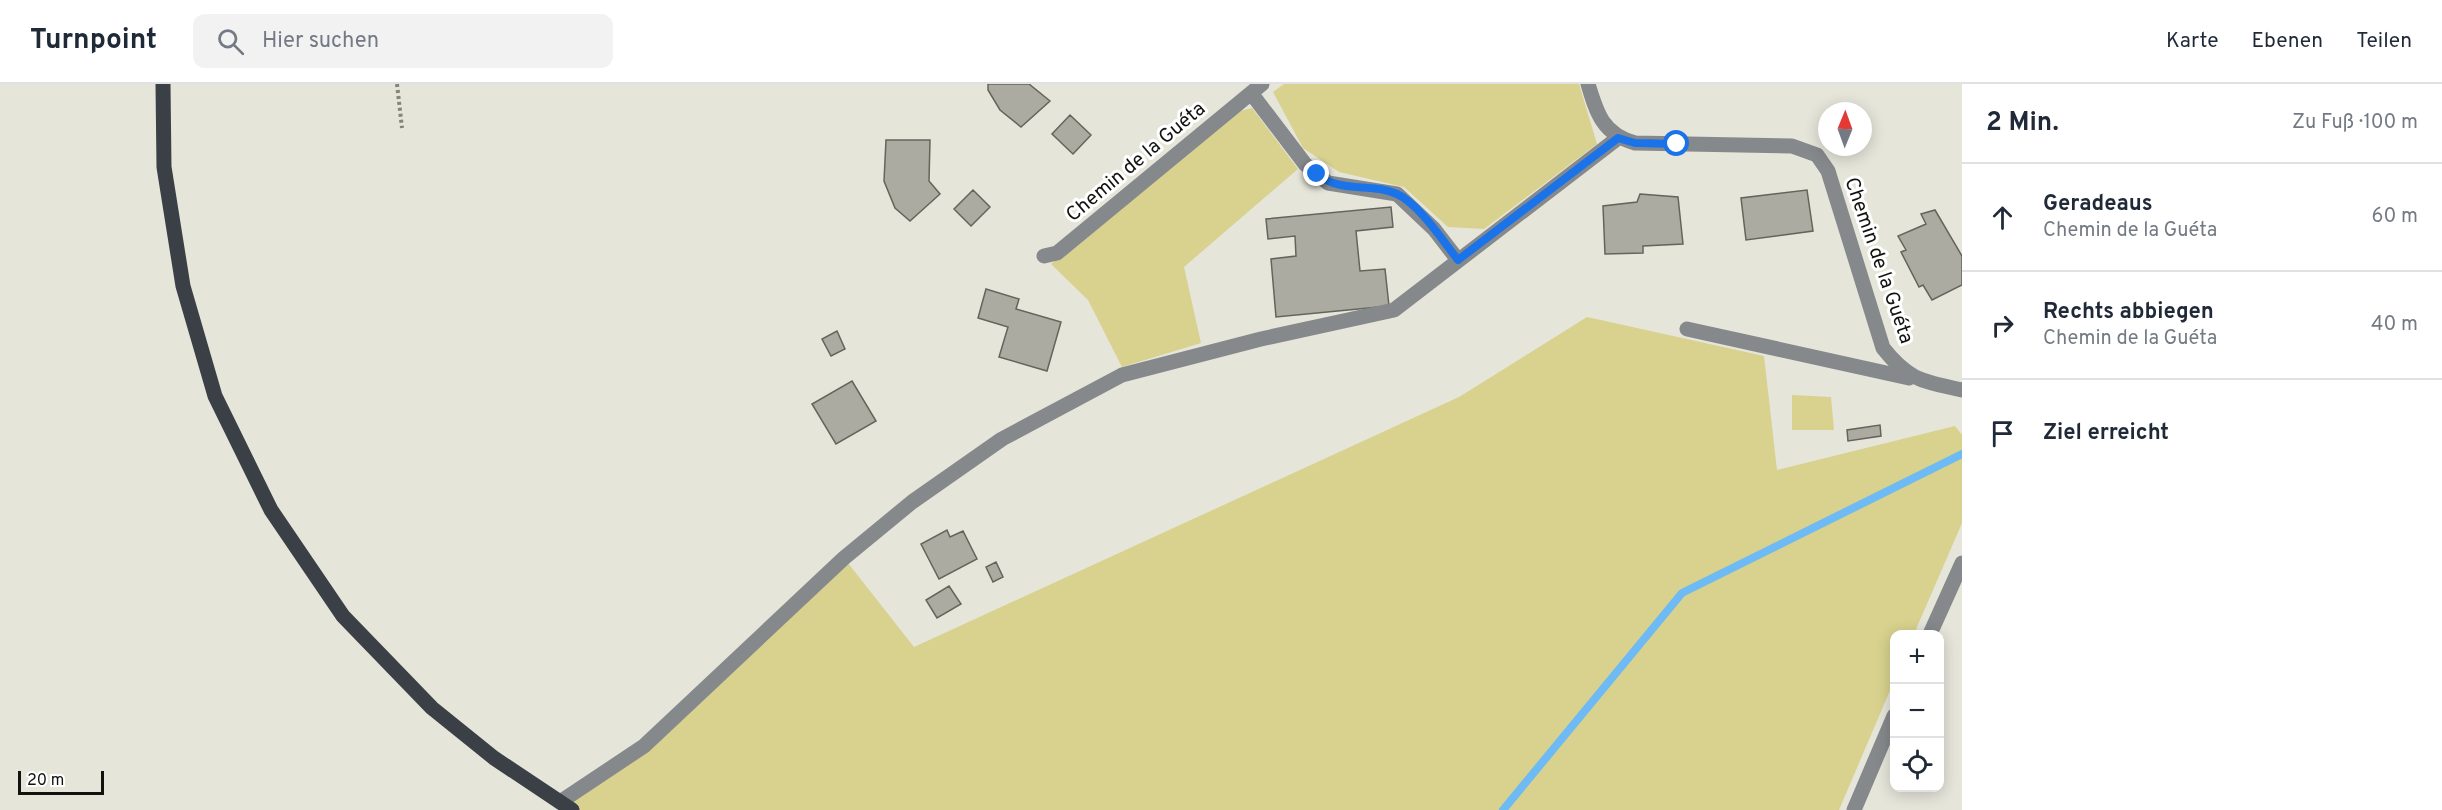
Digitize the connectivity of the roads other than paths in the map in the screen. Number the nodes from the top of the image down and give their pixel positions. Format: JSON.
{"nodes":[{"id":1,"x":163,"y":84,"type":"edge"},
{"id":2,"x":1588,"y":84,"type":"edge"},
{"id":3,"x":1256,"y":89,"type":"edge"},
{"id":4,"x":1618,"y":138,"type":"junction"},
{"id":5,"x":1044,"y":256,"type":"dead end"},
{"id":6,"x":1458,"y":260,"type":"junction"},
{"id":7,"x":1687,"y":329,"type":"dead end"},
{"id":8,"x":1914,"y":379,"type":"junction"},
{"id":9,"x":1962,"y":390,"type":"edge"},
{"id":10,"x":1962,"y":563,"type":"edge"},
{"id":11,"x":1932,"y":630,"type":"edge"},
{"id":12,"x":1890,"y":725,"type":"edge"},
{"id":13,"x":566,"y":806,"type":"edge"},
{"id":14,"x":1854,"y":810,"type":"edge"}],
"edges":[{"from":1,"to":13,"type":"main road"},
{"from":2,"to":4,"type":"street"},
{"from":3,"to":5,"type":"street","name":"Chemin de la Guéta"},
{"from":3,"to":6,"type":"street","name":"Chemin de la Guéta"},
{"from":4,"to":6,"type":"street"},
{"from":4,"to":8,"type":"street","name":"Chemin de la Guéta"},
{"from":6,"to":13,"type":"street"},
{"from":7,"to":8,"type":"street"},
{"from":8,"to":9,"type":"street","name":"Chemin de la Guéta"},
{"from":10,"to":11,"type":"street"},
{"from":12,"to":14,"type":"street"}]}
